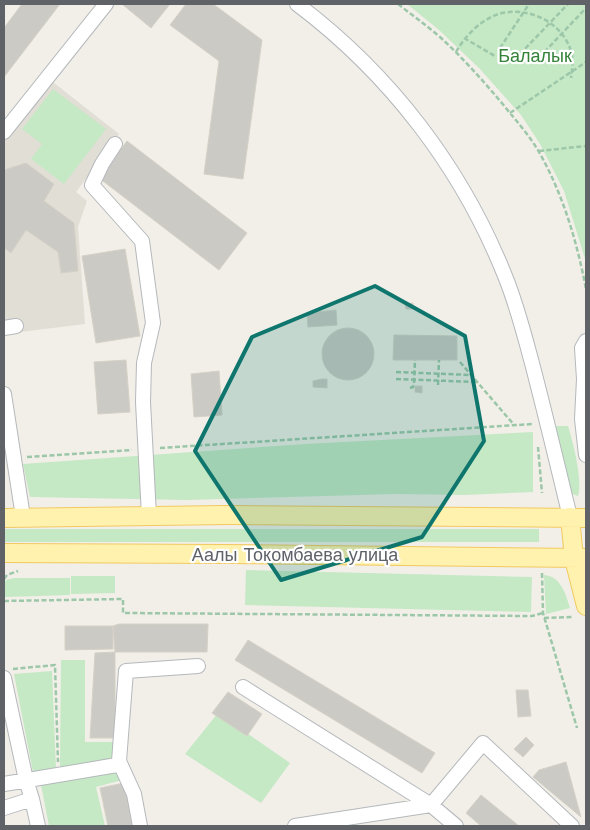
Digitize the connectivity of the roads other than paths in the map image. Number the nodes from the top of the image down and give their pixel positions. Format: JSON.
{"nodes":[{"id":1,"x":106,"y":4,"type":"edge"},
{"id":2,"x":296,"y":4,"type":"edge"},
{"id":3,"x":4,"y":132,"type":"edge"},
{"id":4,"x":115,"y":144,"type":"dead end"},
{"id":5,"x":586,"y":341,"type":"edge"},
{"id":6,"x":585,"y":379,"type":"edge"},
{"id":7,"x":4,"y":394,"type":"edge"},
{"id":8,"x":586,"y":455,"type":"edge"},
{"id":9,"x":149,"y":516,"type":"junction"},
{"id":10,"x":23,"y":517,"type":"junction"},
{"id":11,"x":4,"y":518,"type":"edge"},
{"id":12,"x":578,"y":518,"type":"edge"},
{"id":13,"x":4,"y":554,"type":"edge"},
{"id":14,"x":580,"y":559,"type":"edge"},
{"id":15,"x":579,"y":611,"type":"edge"},
{"id":16,"x":198,"y":666,"type":"dead end"},
{"id":17,"x":8,"y":674,"type":"edge"},
{"id":18,"x":243,"y":687,"type":"dead end"},
{"id":19,"x":119,"y":761,"type":"junction"},
{"id":20,"x":26,"y":780,"type":"junction"},
{"id":21,"x":4,"y":784,"type":"edge"},
{"id":22,"x":32,"y":799,"type":"junction"},
{"id":23,"x":431,"y":805,"type":"junction"},
{"id":24,"x":4,"y":808,"type":"edge"},
{"id":25,"x":38,"y":826,"type":"edge"},
{"id":26,"x":140,"y":826,"type":"edge"},
{"id":27,"x":295,"y":826,"type":"edge"},
{"id":28,"x":456,"y":826,"type":"edge"},
{"id":29,"x":572,"y":826,"type":"edge"}],
"edges":[{"from":1,"to":3,"type":"street"},
{"from":2,"to":12,"type":"street"},
{"from":4,"to":9,"type":"street"},
{"from":5,"to":6,"type":"street"},
{"from":6,"to":8,"type":"street"},
{"from":7,"to":10,"type":"street"},
{"from":9,"to":10,"type":"main road"},
{"from":9,"to":12,"type":"main road"},
{"from":10,"to":11,"type":"main road"},
{"from":12,"to":14,"type":"main road"},
{"from":13,"to":14,"type":"main road","name":"Аалы Токомбаева улица"},
{"from":14,"to":15,"type":"main road"},
{"from":16,"to":19,"type":"street"},
{"from":17,"to":20,"type":"street"},
{"from":18,"to":23,"type":"street"},
{"from":19,"to":20,"type":"street"},
{"from":19,"to":26,"type":"street"},
{"from":20,"to":21,"type":"street"},
{"from":20,"to":22,"type":"street"},
{"from":22,"to":24,"type":"street"},
{"from":22,"to":25,"type":"street"},
{"from":23,"to":27,"type":"street"},
{"from":23,"to":28,"type":"street"},
{"from":23,"to":29,"type":"street"}]}
